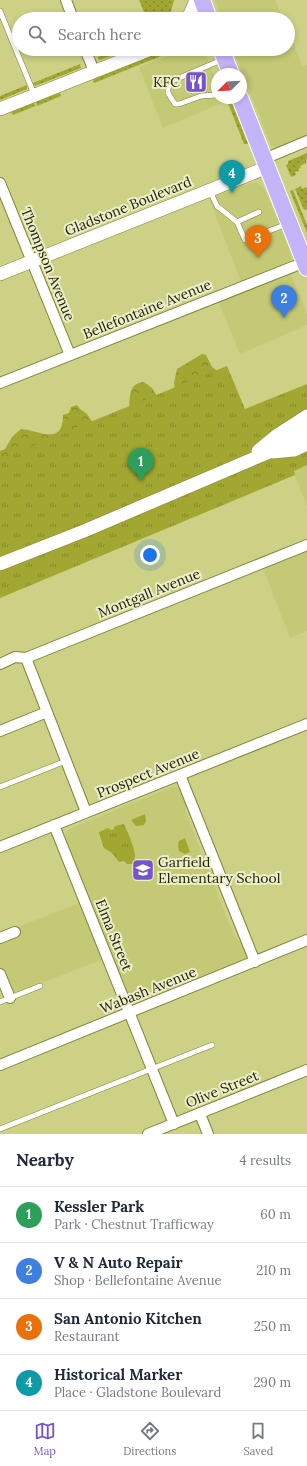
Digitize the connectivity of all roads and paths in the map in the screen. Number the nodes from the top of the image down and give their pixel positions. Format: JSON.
{"nodes":[{"id":1,"x":66,"y":0,"type":"edge"},
{"id":2,"x":196,"y":0,"type":"edge"},
{"id":3,"x":202,"y":0,"type":"edge"},
{"id":4,"x":0,"y":11,"type":"edge"},
{"id":5,"x":70,"y":12,"type":"edge"},
{"id":6,"x":191,"y":12,"type":"edge"},
{"id":7,"x":206,"y":12,"type":"edge"},
{"id":8,"x":12,"y":41,"type":"edge"},
{"id":9,"x":18,"y":56,"type":"edge"},
{"id":10,"x":88,"y":56,"type":"edge"},
{"id":11,"x":133,"y":56,"type":"edge"},
{"id":12,"x":216,"y":56,"type":"edge"},
{"id":13,"x":222,"y":56,"type":"edge"},
{"id":14,"x":228,"y":68,"type":"edge"},
{"id":15,"x":94,"y":71,"type":"junction"},
{"id":16,"x":34,"y":95,"type":"junction"},
{"id":17,"x":211,"y":96,"type":"edge"},
{"id":18,"x":242,"y":104,"type":"edge"},
{"id":19,"x":0,"y":109,"type":"edge"},
{"id":20,"x":307,"y":142,"type":"edge"},
{"id":21,"x":266,"y":163,"type":"junction"},
{"id":22,"x":0,"y":183,"type":"edge"},
{"id":23,"x":210,"y":191,"type":"junction"},
{"id":24,"x":260,"y":212,"type":"dead end"},
{"id":25,"x":237,"y":222,"type":"junction"},
{"id":26,"x":289,"y":223,"type":"junction"},
{"id":27,"x":31,"y":262,"type":"junction"},
{"id":28,"x":306,"y":265,"type":"edge"},
{"id":29,"x":0,"y":274,"type":"edge"},
{"id":30,"x":70,"y":355,"type":"junction"},
{"id":31,"x":0,"y":383,"type":"edge"},
{"id":32,"x":307,"y":416,"type":"edge"},
{"id":33,"x":307,"y":430,"type":"edge"},
{"id":34,"x":307,"y":444,"type":"edge"},
{"id":35,"x":267,"y":453,"type":"junction"},
{"id":36,"x":245,"y":462,"type":"junction"},
{"id":37,"x":307,"y":545,"type":"edge"},
{"id":38,"x":0,"y":564,"type":"edge"},
{"id":39,"x":26,"y":658,"type":"junction"},
{"id":40,"x":0,"y":664,"type":"edge"},
{"id":41,"x":47,"y":712,"type":"junction"},
{"id":42,"x":307,"y":724,"type":"edge"},
{"id":43,"x":0,"y":731,"type":"edge"},
{"id":44,"x":66,"y":761,"type":"junction"},
{"id":45,"x":180,"y":775,"type":"junction"},
{"id":46,"x":0,"y":787,"type":"edge"},
{"id":47,"x":86,"y":812,"type":"junction"},
{"id":48,"x":54,"y":825,"type":"junction"},
{"id":49,"x":0,"y":847,"type":"edge"},
{"id":50,"x":15,"y":932,"type":"dead end"},
{"id":51,"x":0,"y":938,"type":"edge"},
{"id":52,"x":307,"y":940,"type":"edge"},
{"id":53,"x":255,"y":962,"type":"junction"},
{"id":54,"x":0,"y":974,"type":"edge"},
{"id":55,"x":40,"y":986,"type":"dead end"},
{"id":56,"x":5,"y":1000,"type":"edge"},
{"id":57,"x":131,"y":1013,"type":"junction"},
{"id":58,"x":212,"y":1045,"type":"dead end"},
{"id":59,"x":0,"y":1065,"type":"edge"},
{"id":60,"x":152,"y":1068,"type":"junction"},
{"id":61,"x":307,"y":1070,"type":"edge"},
{"id":62,"x":200,"y":1114,"type":"junction"},
{"id":63,"x":174,"y":1124,"type":"junction"},
{"id":64,"x":0,"y":1129,"type":"edge"},
{"id":65,"x":148,"y":1134,"type":"edge"},
{"id":66,"x":208,"y":1134,"type":"edge"}],
"edges":[{"from":1,"to":5,"type":"street"},
{"from":2,"to":6,"type":"street"},
{"from":3,"to":7,"type":"main road"},
{"from":4,"to":8,"type":"lane"},
{"from":9,"to":16,"type":"lane"},
{"from":10,"to":15,"type":"street"},
{"from":11,"to":15,"type":"street"},
{"from":12,"to":17,"type":"lane"},
{"from":13,"to":14,"type":"main road"},
{"from":15,"to":16,"type":"street"},
{"from":16,"to":19,"type":"street"},
{"from":18,"to":21,"type":"main road"},
{"from":20,"to":21,"type":"street"},
{"from":21,"to":23,"type":"street","name":"Gladstone Boulevard"},
{"from":21,"to":26,"type":"main road"},
{"from":22,"to":27,"type":"street","name":"Thompson Avenue"},
{"from":23,"to":25,"type":"lane"},
{"from":23,"to":27,"type":"street","name":"Gladstone Boulevard"},
{"from":24,"to":25,"type":"lane"},
{"from":25,"to":26,"type":"lane"},
{"from":26,"to":28,"type":"main road"},
{"from":27,"to":29,"type":"street","name":"Gladstone Boulevard"},
{"from":27,"to":30,"type":"street","name":"Thompson Avenue"},
{"from":28,"to":30,"type":"street","name":"Bellefontaine Avenue"},
{"from":30,"to":31,"type":"street","name":"Bellefontaine Avenue"},
{"from":32,"to":36,"type":"street"},
{"from":33,"to":35,"type":"street"},
{"from":34,"to":35,"type":"street"},
{"from":35,"to":36,"type":"street"},
{"from":36,"to":38,"type":"street"},
{"from":37,"to":39,"type":"street","name":"Montgall Avenue"},
{"from":39,"to":40,"type":"street","name":"Montgall Avenue"},
{"from":39,"to":41,"type":"street"},
{"from":41,"to":43,"type":"street"},
{"from":41,"to":44,"type":"street"},
{"from":42,"to":45,"type":"street","name":"Prospect Avenue"},
{"from":44,"to":46,"type":"lane"},
{"from":44,"to":47,"type":"street"},
{"from":45,"to":47,"type":"street","name":"Prospect Avenue"},
{"from":45,"to":53,"type":"street"},
{"from":47,"to":48,"type":"street","name":"Prospect Avenue"},
{"from":48,"to":49,"type":"street","name":"Prospect Avenue"},
{"from":48,"to":57,"type":"street","name":"Elma Street"},
{"from":50,"to":51,"type":"street"},
{"from":52,"to":53,"type":"street","name":"Wabash Avenue"},
{"from":53,"to":57,"type":"street","name":"Wabash Avenue"},
{"from":54,"to":56,"type":"street"},
{"from":55,"to":56,"type":"lane"},
{"from":57,"to":59,"type":"street","name":"Wabash Avenue"},
{"from":57,"to":60,"type":"street","name":"Elma Street"},
{"from":58,"to":60,"type":"lane"},
{"from":60,"to":63,"type":"street","name":"Elma Street"},
{"from":60,"to":64,"type":"lane"},
{"from":61,"to":62,"type":"street","name":"Olive Street"},
{"from":62,"to":63,"type":"street","name":"Olive Street"},
{"from":62,"to":66,"type":"street"},
{"from":63,"to":65,"type":"street","name":"Olive Street"}]}
